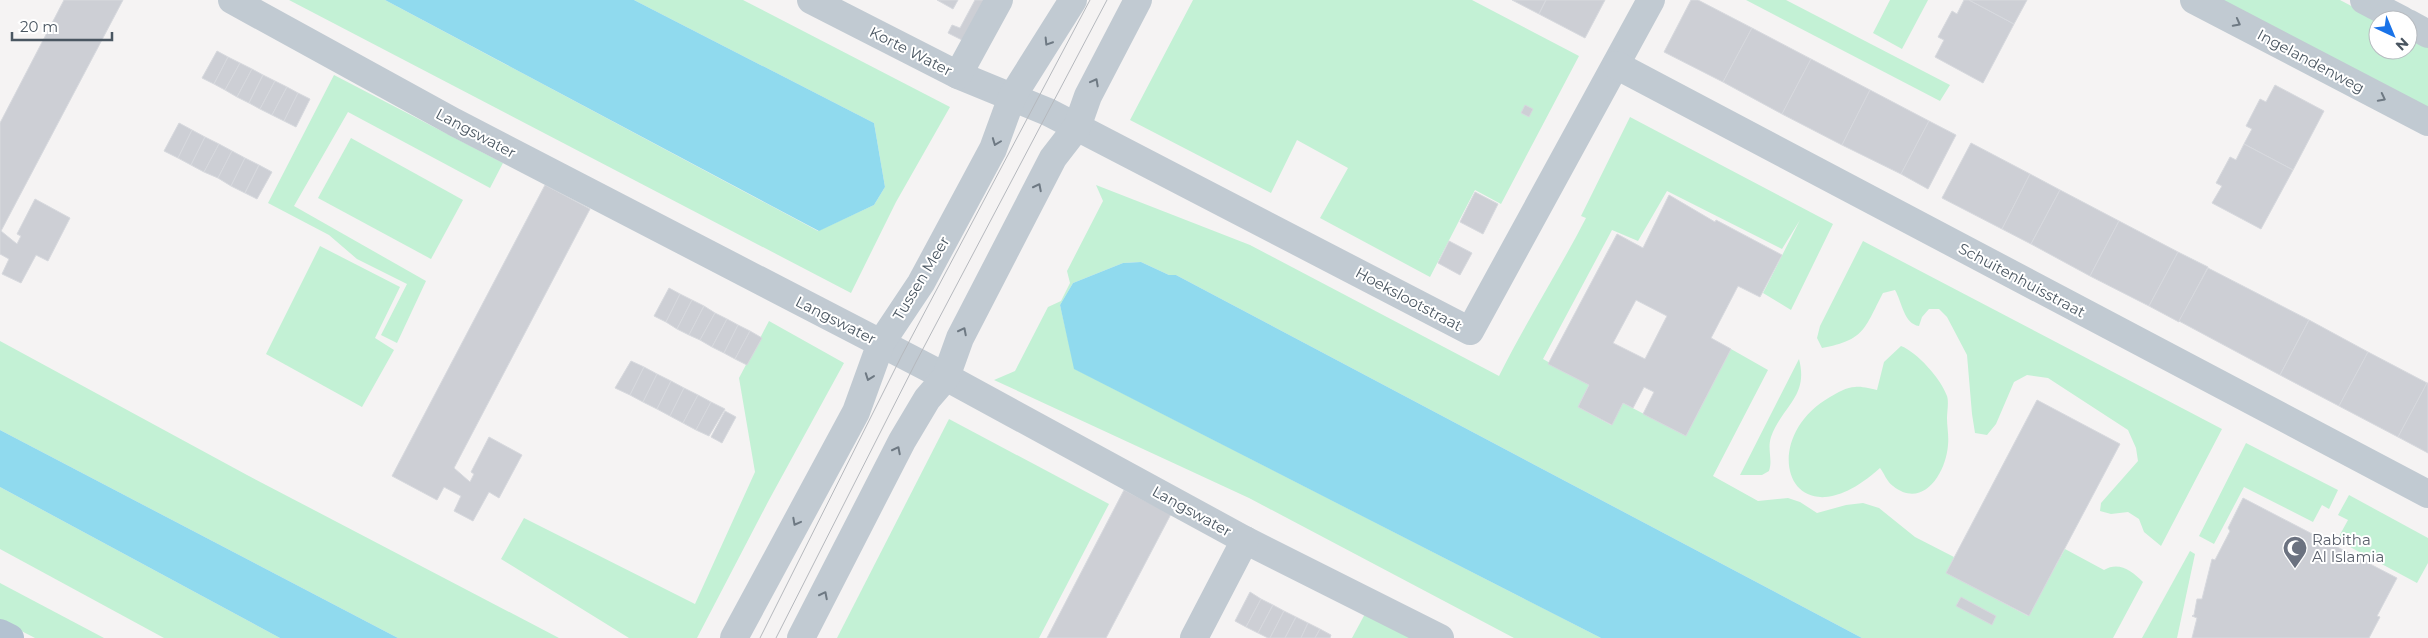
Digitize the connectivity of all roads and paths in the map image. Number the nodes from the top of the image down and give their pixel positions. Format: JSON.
{"nodes":[{"id":1,"x":232,"y":0,"type":"edge"},
{"id":2,"x":999,"y":0,"type":"edge"},
{"id":3,"x":1073,"y":0,"type":"edge"},
{"id":4,"x":1138,"y":0,"type":"edge"},
{"id":5,"x":1650,"y":0,"type":"edge"},
{"id":6,"x":2194,"y":0,"type":"edge"},
{"id":7,"x":2364,"y":0,"type":"edge"},
{"id":8,"x":825,"y":3,"type":"edge"},
{"id":9,"x":2383,"y":10,"type":"edge"},
{"id":10,"x":1616,"y":65,"type":"junction"},
{"id":11,"x":958,"y":75,"type":"junction"},
{"id":12,"x":1012,"y":97,"type":"junction"},
{"id":13,"x":2428,"y":122,"type":"edge"},
{"id":14,"x":1077,"y":127,"type":"junction"},
{"id":15,"x":881,"y":343,"type":"junction"},
{"id":16,"x":946,"y":377,"type":"junction"},
{"id":17,"x":2428,"y":494,"type":"edge"},
{"id":18,"x":1245,"y":540,"type":"junction"},
{"id":19,"x":0,"y":633,"type":"edge"},
{"id":20,"x":10,"y":638,"type":"edge"},
{"id":21,"x":734,"y":638,"type":"edge"},
{"id":22,"x":801,"y":638,"type":"edge"},
{"id":23,"x":1194,"y":638,"type":"edge"},
{"id":24,"x":1440,"y":638,"type":"edge"}],
"edges":[{"from":1,"to":15,"type":"street","name":"Langswater"},
{"from":2,"to":11,"type":"street"},
{"from":3,"to":12,"type":"street","name":"Tussen Meer","one_way":true},
{"from":14,"to":4,"type":"street","one_way":true},
{"from":5,"to":10,"type":"street","name":"Hoekslootstraat"},
{"from":6,"to":13,"type":"street","name":"Ingelandenweg","one_way":true},
{"from":7,"to":9,"type":"street"},
{"from":8,"to":11,"type":"street","name":"Korte Water"},
{"from":10,"to":14,"type":"street","name":"Hoekslootstraat"},
{"from":10,"to":17,"type":"street","name":"Schuitenhuisstraat"},
{"from":11,"to":12,"type":"street","name":"Korte Water"},
{"from":12,"to":14,"type":"street","name":"Hoekslootstraat"},
{"from":12,"to":15,"type":"street","name":"Tussen Meer","one_way":true},
{"from":16,"to":14,"type":"street","one_way":true},
{"from":15,"to":16,"type":"street","name":"Langswater"},
{"from":15,"to":21,"type":"street","name":"Tussen Meer","one_way":true},
{"from":16,"to":18,"type":"street","name":"Langswater"},
{"from":22,"to":16,"type":"street","one_way":true},
{"from":18,"to":23,"type":"street"},
{"from":18,"to":24,"type":"street","name":"Langswater"},
{"from":19,"to":20,"type":"main road"}]}
